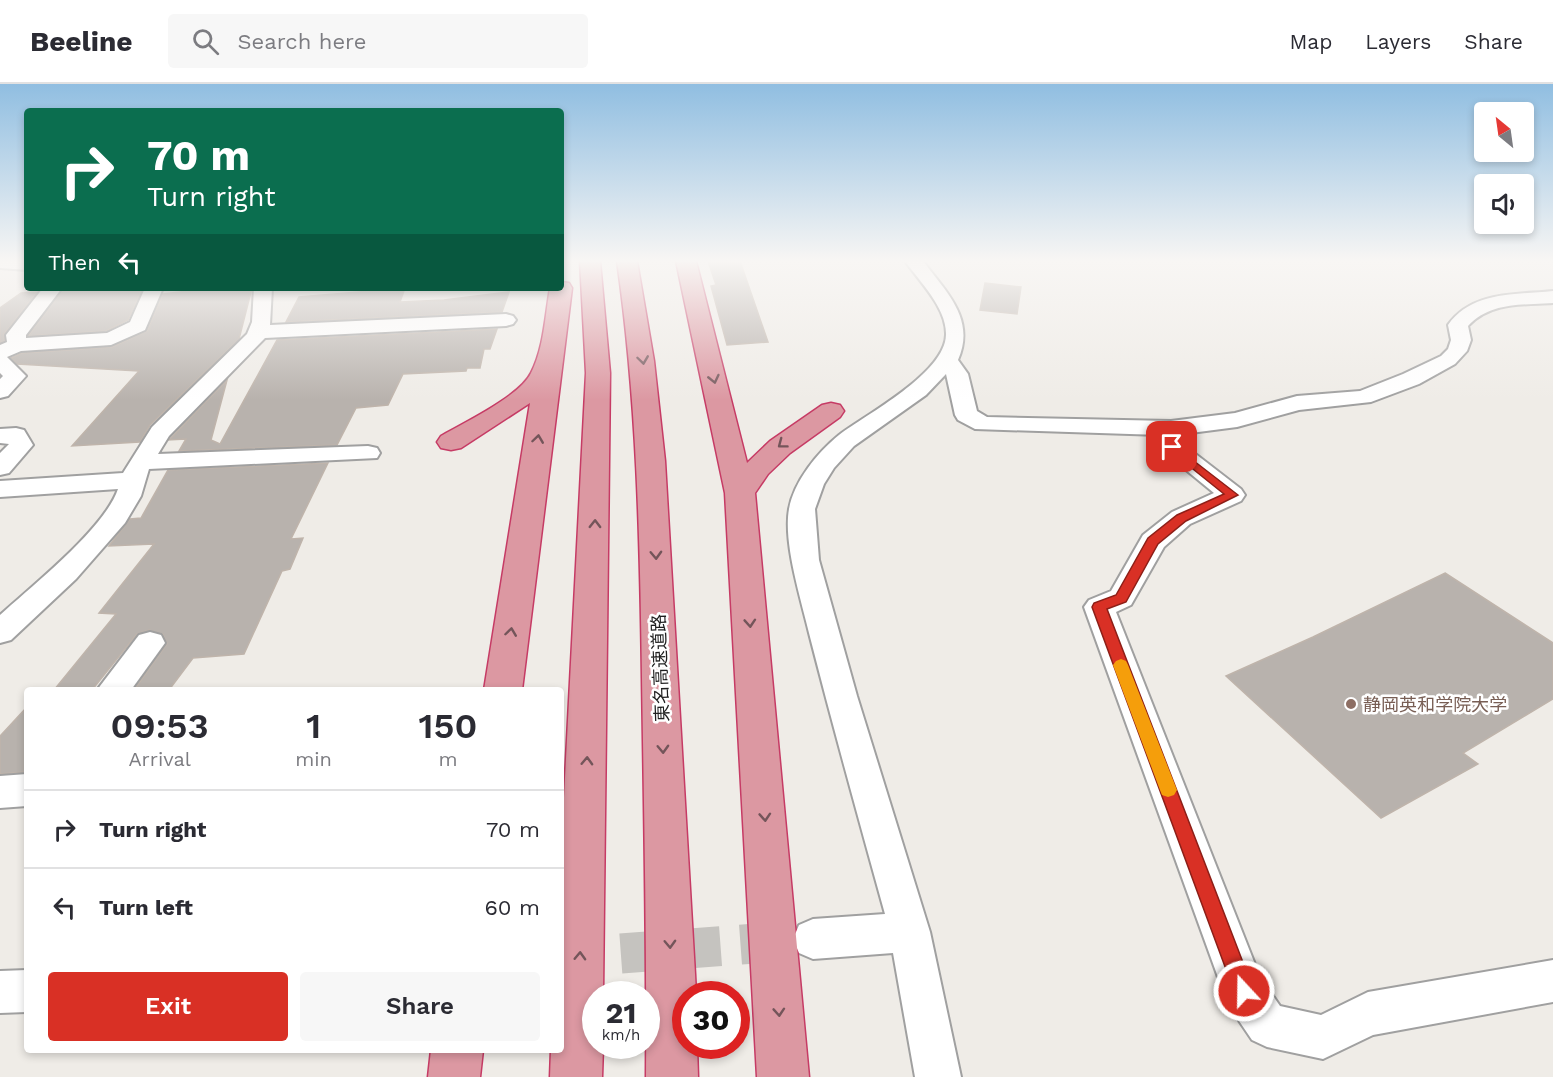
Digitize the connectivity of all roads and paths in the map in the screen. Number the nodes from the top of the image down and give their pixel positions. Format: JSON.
{"nodes":[{"id":1,"x":38,"y":307,"type":"edge"},
{"id":2,"x":145,"y":307,"type":"edge"},
{"id":3,"x":262,"y":307,"type":"edge"},
{"id":4,"x":561,"y":307,"type":"edge"},
{"id":5,"x":578,"y":307,"type":"edge"},
{"id":6,"x":634,"y":307,"type":"edge"},
{"id":7,"x":697,"y":307,"type":"edge"},
{"id":8,"x":948,"y":307,"type":"edge"},
{"id":9,"x":1479,"y":307,"type":"edge"},
{"id":10,"x":506,"y":320,"type":"dead end"},
{"id":11,"x":0,"y":325,"type":"edge"},
{"id":12,"x":257,"y":332,"type":"junction"},
{"id":13,"x":13,"y":341,"type":"edge"},
{"id":14,"x":552,"y":341,"type":"junction"},
{"id":15,"x":948,"y":360,"type":"junction"},
{"id":16,"x":0,"y":361,"type":"edge"},
{"id":17,"x":0,"y":391,"type":"edge"},
{"id":18,"x":831,"y":411,"type":"dead end"},
{"id":19,"x":1172,"y":428,"type":"junction"},
{"id":20,"x":0,"y":436,"type":"edge"},
{"id":21,"x":451,"y":442,"type":"dead end"},
{"id":22,"x":368,"y":453,"type":"dead end"},
{"id":23,"x":0,"y":468,"type":"edge"},
{"id":24,"x":136,"y":471,"type":"junction"},
{"id":25,"x":0,"y":489,"type":"edge"},
{"id":26,"x":740,"y":493,"type":"junction"},
{"id":27,"x":0,"y":632,"type":"edge"},
{"id":28,"x":150,"y":643,"type":"dead end"},
{"id":29,"x":115,"y":687,"type":"edge"},
{"id":30,"x":503,"y":687,"type":"edge"},
{"id":31,"x":24,"y":790,"type":"edge"},
{"id":32,"x":0,"y":792,"type":"edge"},
{"id":33,"x":910,"y":932,"type":"junction"},
{"id":34,"x":813,"y":939,"type":"tunnel mouth"},
{"id":35,"x":1553,"y":981,"type":"edge"},
{"id":36,"x":24,"y":991,"type":"edge"},
{"id":37,"x":0,"y":992,"type":"edge"},
{"id":38,"x":457,"y":1053,"type":"edge"},
{"id":39,"x":454,"y":1077,"type":"edge"},
{"id":40,"x":576,"y":1077,"type":"edge"},
{"id":41,"x":672,"y":1077,"type":"edge"},
{"id":42,"x":783,"y":1077,"type":"edge"},
{"id":43,"x":938,"y":1077,"type":"edge"}],
"edges":[{"from":1,"to":13,"type":"street"},
{"from":2,"to":13,"type":"street"},
{"from":3,"to":12,"type":"street"},
{"from":4,"to":14,"type":"highway"},
{"from":40,"to":5,"type":"highway","one_way":true},
{"from":6,"to":41,"type":"highway","name":"東名高速道路","one_way":true},
{"from":7,"to":26,"type":"highway","one_way":true},
{"from":8,"to":15,"type":"street"},
{"from":9,"to":19,"type":"street"},
{"from":10,"to":12,"type":"street"},
{"from":11,"to":13,"type":"street"},
{"from":12,"to":24,"type":"street"},
{"from":14,"to":21,"type":"highway"},
{"from":30,"to":14,"type":"highway","one_way":true},
{"from":15,"to":19,"type":"street"},
{"from":15,"to":33,"type":"street"},
{"from":16,"to":17,"type":"street"},
{"from":18,"to":26,"type":"highway","one_way":true},
{"from":19,"to":35,"type":"street"},
{"from":20,"to":23,"type":"street"},
{"from":22,"to":24,"type":"street"},
{"from":24,"to":25,"type":"street"},
{"from":24,"to":27,"type":"street"},
{"from":26,"to":42,"type":"highway","one_way":true},
{"from":28,"to":29,"type":"street"},
{"from":31,"to":32,"type":"street"},
{"from":33,"to":34,"type":"street"},
{"from":33,"to":43,"type":"street"},
{"from":36,"to":37,"type":"street"},
{"from":38,"to":39,"type":"highway"}]}
